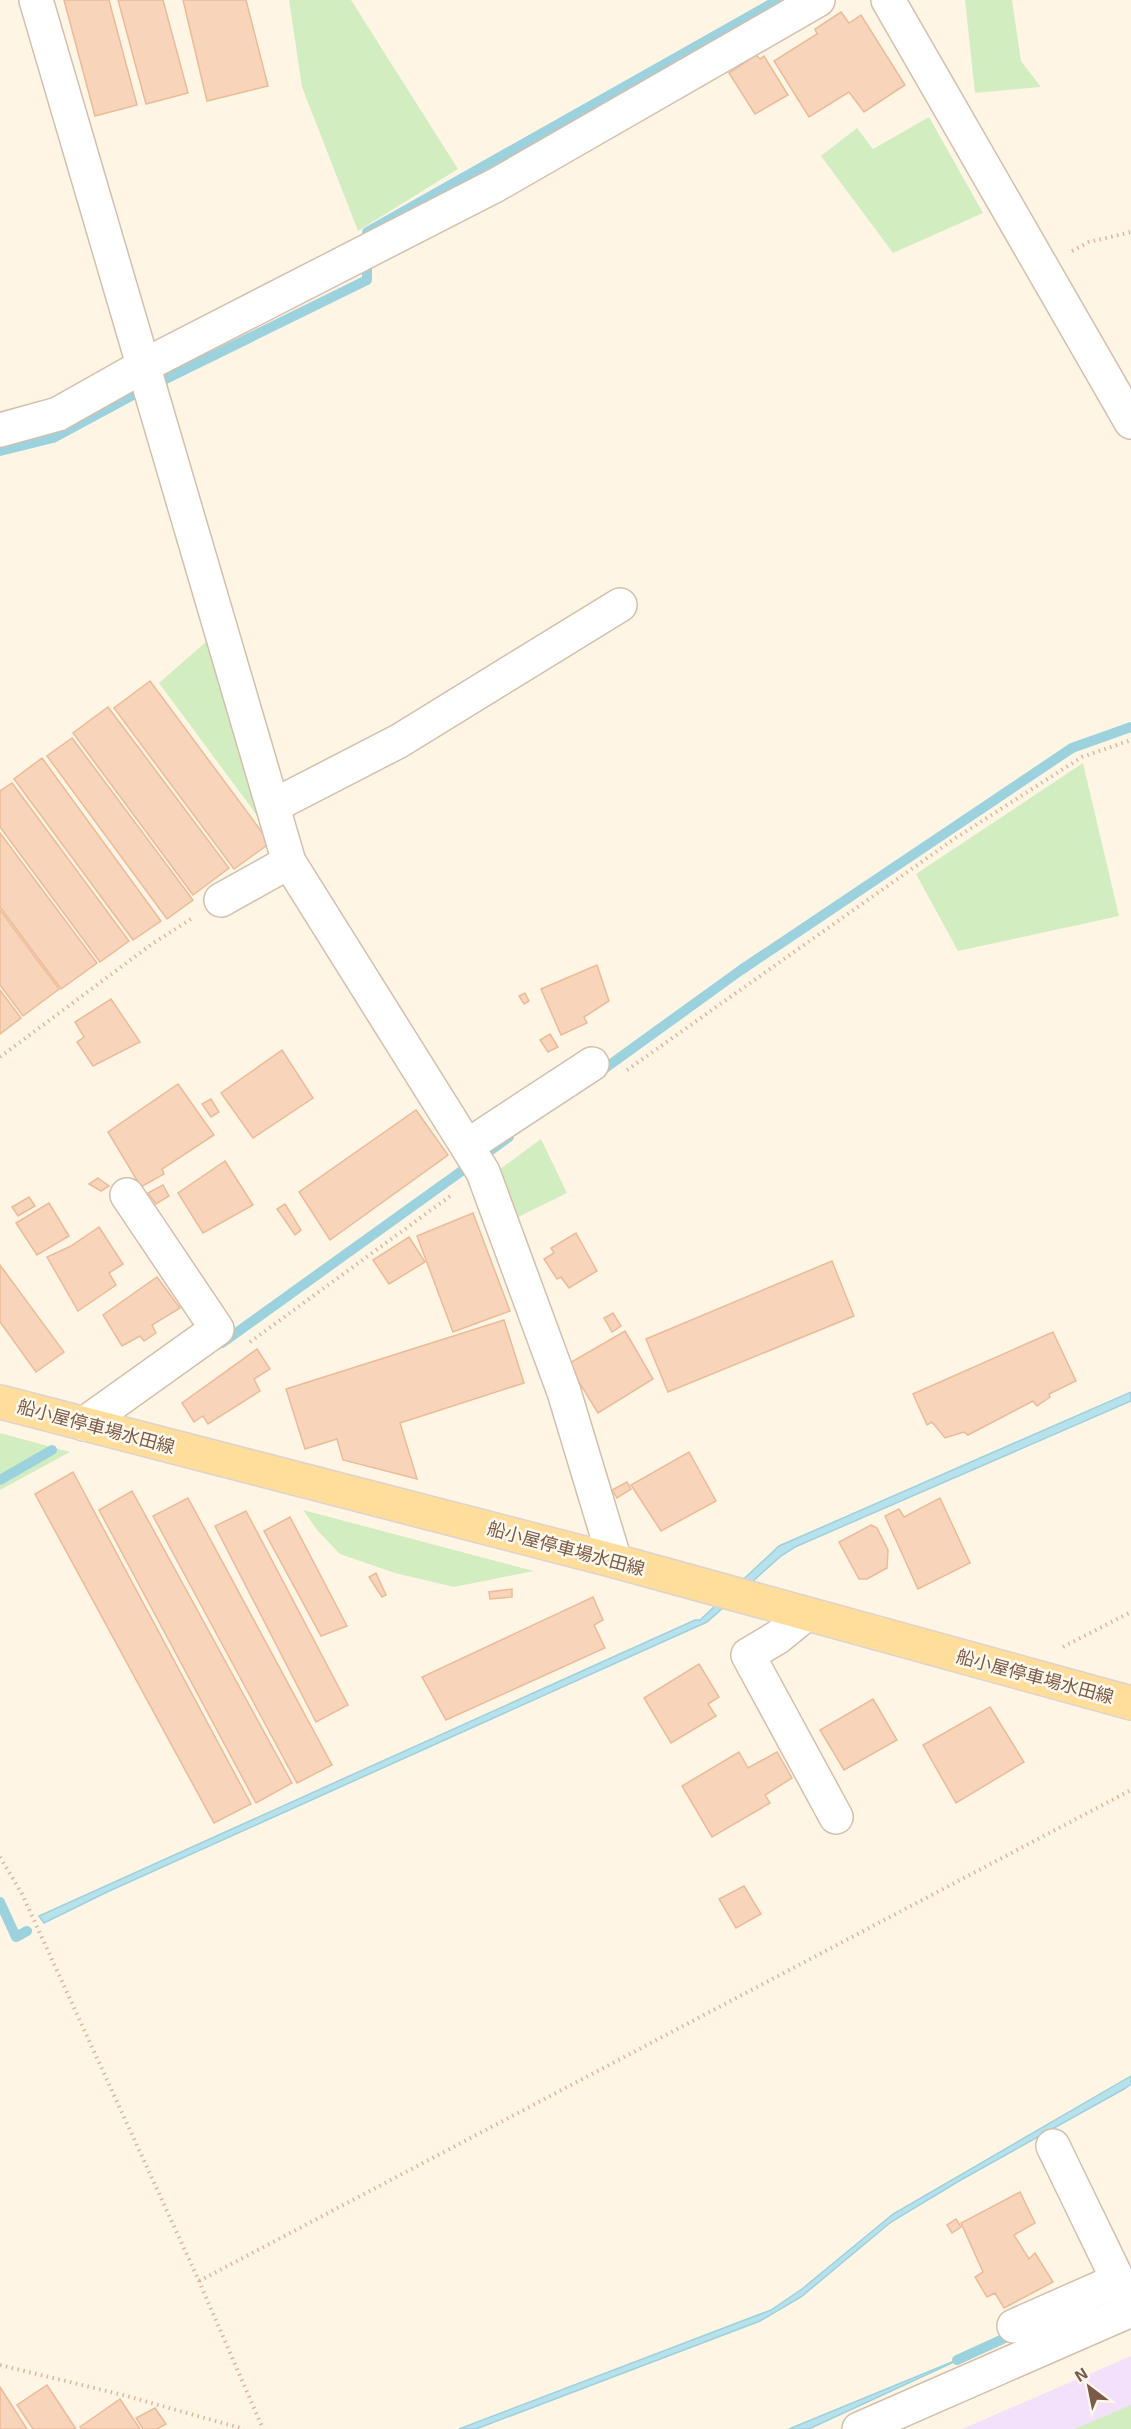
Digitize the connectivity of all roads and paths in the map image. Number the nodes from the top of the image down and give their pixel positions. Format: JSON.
{"nodes":[{"id":1,"x":36,"y":0,"type":"edge"},
{"id":2,"x":818,"y":0,"type":"edge"},
{"id":3,"x":888,"y":0,"type":"edge"},
{"id":4,"x":1131,"y":232,"type":"edge"},
{"id":5,"x":1071,"y":252,"type":"dead end"},
{"id":6,"x":145,"y":365,"type":"junction"},
{"id":7,"x":1131,"y":422,"type":"edge"},
{"id":8,"x":0,"y":430,"type":"edge"},
{"id":9,"x":620,"y":605,"type":"dead end"},
{"id":10,"x":1131,"y":740,"type":"edge"},
{"id":11,"x":273,"y":806,"type":"junction"},
{"id":12,"x":289,"y":862,"type":"junction"},
{"id":13,"x":221,"y":900,"type":"joint"},
{"id":14,"x":0,"y":1058,"type":"edge"},
{"id":15,"x":605,"y":1070,"type":"joint"},
{"id":16,"x":475,"y":1159,"type":"junction"},
{"id":17,"x":128,"y":1196,"type":"dead end"},
{"id":18,"x":247,"y":1344,"type":"dead end"},
{"id":19,"x":0,"y":1402,"type":"edge"},
{"id":20,"x":84,"y":1424,"type":"junction"},
{"id":21,"x":615,"y":1562,"type":"junction"},
{"id":22,"x":1131,"y":1612,"type":"edge"},
{"id":23,"x":805,"y":1615,"type":"junction"},
{"id":24,"x":1015,"y":1673,"type":"junction"},
{"id":25,"x":1131,"y":1703,"type":"edge"},
{"id":26,"x":1131,"y":1790,"type":"edge"},
{"id":27,"x":836,"y":1817,"type":"dead end"},
{"id":28,"x":0,"y":1857,"type":"edge"},
{"id":29,"x":1053,"y":2146,"type":"dead end"},
{"id":30,"x":198,"y":2281,"type":"junction"},
{"id":31,"x":1127,"y":2299,"type":"edge"},
{"id":32,"x":1014,"y":2326,"type":"dead end"},
{"id":33,"x":0,"y":2365,"type":"edge"},
{"id":34,"x":244,"y":2429,"type":"edge"},
{"id":35,"x":263,"y":2429,"type":"edge"},
{"id":36,"x":859,"y":2429,"type":"edge"}],
"edges":[{"from":1,"to":6,"type":"street"},
{"from":2,"to":6,"type":"street"},
{"from":3,"to":7,"type":"street"},
{"from":4,"to":5,"type":"path"},
{"from":6,"to":8,"type":"street"},
{"from":6,"to":11,"type":"street"},
{"from":9,"to":11,"type":"street"},
{"from":10,"to":15,"type":"path"},
{"from":11,"to":12,"type":"street"},
{"from":12,"to":13,"type":"street"},
{"from":12,"to":16,"type":"street"},
{"from":13,"to":14,"type":"path"},
{"from":15,"to":16,"type":"street"},
{"from":16,"to":18,"type":"path"},
{"from":16,"to":21,"type":"street"},
{"from":17,"to":20,"type":"street"},
{"from":19,"to":20,"type":"main road","name":"船小屋停車場水田線"},
{"from":20,"to":21,"type":"main road","name":"船小屋停車場水田線"},
{"from":21,"to":23,"type":"main road","name":"船小屋停車場水田線"},
{"from":22,"to":24,"type":"path"},
{"from":23,"to":24,"type":"main road","name":"船小屋停車場水田線"},
{"from":23,"to":27,"type":"street"},
{"from":24,"to":25,"type":"main road","name":"船小屋停車場水田線"},
{"from":26,"to":30,"type":"path"},
{"from":28,"to":30,"type":"path"},
{"from":29,"to":31,"type":"street"},
{"from":30,"to":35,"type":"path"},
{"from":31,"to":32,"type":"street"},
{"from":31,"to":36,"type":"street"},
{"from":33,"to":34,"type":"path"}]}
